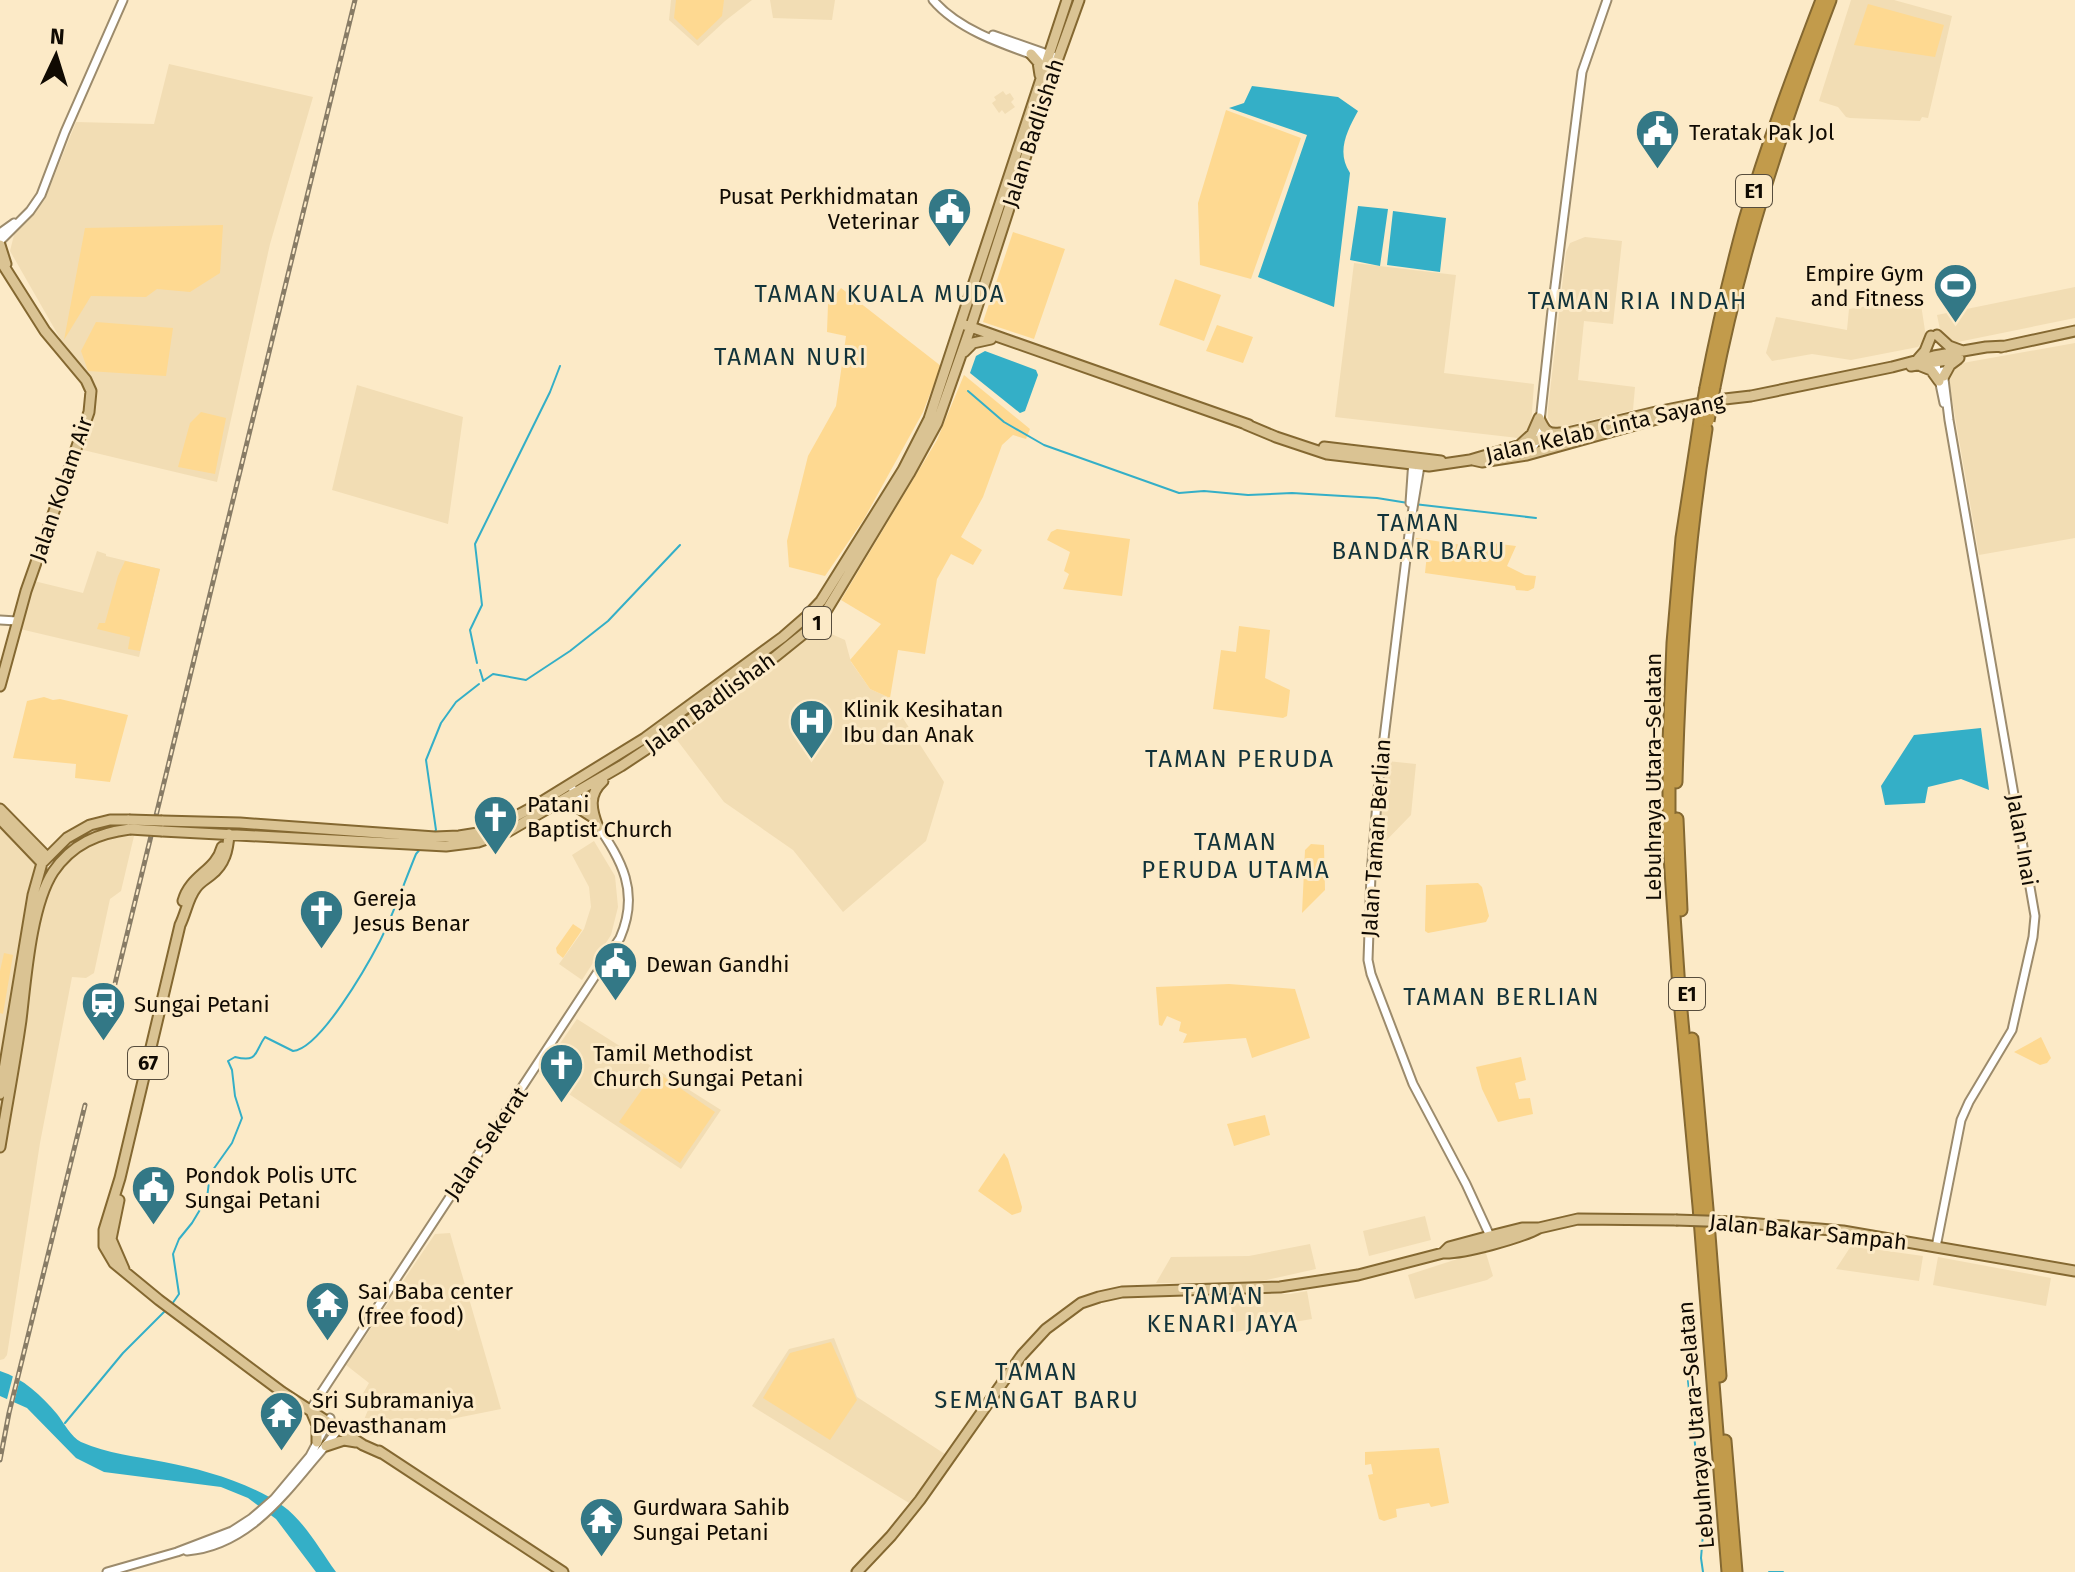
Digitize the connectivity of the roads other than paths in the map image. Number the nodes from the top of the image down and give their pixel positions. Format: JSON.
{"nodes":[{"id":1,"x":123,"y":0,"type":"edge"},
{"id":2,"x":933,"y":0,"type":"edge"},
{"id":3,"x":1067,"y":0,"type":"edge"},
{"id":4,"x":1079,"y":0,"type":"edge"},
{"id":5,"x":1607,"y":0,"type":"edge"},
{"id":6,"x":1822,"y":0,"type":"edge"},
{"id":7,"x":1830,"y":0,"type":"edge"},
{"id":8,"x":1054,"y":37,"type":"junction"},
{"id":9,"x":1032,"y":51,"type":"junction"},
{"id":10,"x":1052,"y":58,"type":"junction"},
{"id":11,"x":1040,"y":78,"type":"junction"},
{"id":12,"x":20,"y":221,"type":"junction"},
{"id":13,"x":0,"y":233,"type":"edge"},
{"id":14,"x":0,"y":242,"type":"edge"},
{"id":15,"x":3,"y":264,"type":"edge"},
{"id":16,"x":976,"y":310,"type":"junction"},
{"id":17,"x":965,"y":328,"type":"junction"},
{"id":18,"x":2075,"y":331,"type":"edge"},
{"id":19,"x":992,"y":336,"type":"junction"},
{"id":20,"x":1965,"y":354,"type":"junction"},
{"id":21,"x":960,"y":356,"type":"junction"},
{"id":22,"x":1938,"y":358,"type":"junction"},
{"id":23,"x":1918,"y":362,"type":"junction"},
{"id":24,"x":1941,"y":379,"type":"junction"},
{"id":25,"x":1710,"y":387,"type":"junction"},
{"id":26,"x":1741,"y":398,"type":"junction"},
{"id":27,"x":1539,"y":418,"type":"junction"},
{"id":28,"x":1567,"y":434,"type":"junction"},
{"id":29,"x":1542,"y":445,"type":"junction"},
{"id":30,"x":1518,"y":446,"type":"junction"},
{"id":31,"x":1470,"y":460,"type":"junction"},
{"id":32,"x":1417,"y":461,"type":"junction"},
{"id":33,"x":906,"y":472,"type":"junction"},
{"id":34,"x":0,"y":620,"type":"edge"},
{"id":35,"x":17,"y":621,"type":"junction"},
{"id":36,"x":0,"y":686,"type":"edge"},
{"id":37,"x":621,"y":766,"type":"junction"},
{"id":38,"x":573,"y":789,"type":"junction"},
{"id":39,"x":559,"y":803,"type":"junction"},
{"id":40,"x":0,"y":809,"type":"edge"},
{"id":41,"x":591,"y":816,"type":"junction"},
{"id":42,"x":0,"y":819,"type":"edge"},
{"id":43,"x":130,"y":824,"type":"junction"},
{"id":44,"x":163,"y":824,"type":"junction"},
{"id":45,"x":281,"y":826,"type":"junction"},
{"id":46,"x":598,"y":827,"type":"junction"},
{"id":47,"x":200,"y":832,"type":"junction"},
{"id":48,"x":226,"y":833,"type":"junction"},
{"id":49,"x":247,"y":834,"type":"junction"},
{"id":50,"x":97,"y":835,"type":"junction"},
{"id":51,"x":419,"y":840,"type":"junction"},
{"id":52,"x":432,"y":841,"type":"junction"},
{"id":53,"x":63,"y":842,"type":"junction"},
{"id":54,"x":32,"y":847,"type":"junction"},
{"id":55,"x":224,"y":853,"type":"junction"},
{"id":56,"x":46,"y":861,"type":"junction"},
{"id":57,"x":33,"y":895,"type":"junction"},
{"id":58,"x":39,"y":907,"type":"junction"},
{"id":59,"x":0,"y":1094,"type":"edge"},
{"id":60,"x":0,"y":1147,"type":"edge"},
{"id":61,"x":1539,"y":1228,"type":"junction"},
{"id":62,"x":1486,"y":1237,"type":"junction"},
{"id":63,"x":1936,"y":1247,"type":"junction"},
{"id":64,"x":1443,"y":1253,"type":"junction"},
{"id":65,"x":2075,"y":1271,"type":"edge"},
{"id":66,"x":311,"y":1408,"type":"junction"},
{"id":67,"x":328,"y":1420,"type":"junction"},
{"id":68,"x":340,"y":1427,"type":"junction"},
{"id":69,"x":324,"y":1440,"type":"junction"},
{"id":70,"x":359,"y":1443,"type":"junction"},
{"id":71,"x":381,"y":1453,"type":"junction"},
{"id":72,"x":1732,"y":1569,"type":"edge"},
{"id":73,"x":107,"y":1572,"type":"edge"},
{"id":74,"x":563,"y":1572,"type":"edge"},
{"id":75,"x":857,"y":1572,"type":"edge"}],
"edges":[{"from":1,"to":12,"type":"street"},
{"from":2,"to":9,"type":"street"},
{"from":3,"to":8,"type":"main road","name":"Jalan Badlishah","number":"1"},
{"from":4,"to":10,"type":"main road","name":"Jalan Badlishah","number":"1"},
{"from":5,"to":27,"type":"street"},
{"from":6,"to":25,"type":"highway","name":"Lebuhraya Utara–Selatan","number":"E1"},
{"from":7,"to":25,"type":"highway","name":"Lebuhraya Utara–Selatan","number":"E1"},
{"from":8,"to":9,"type":"main road"},
{"from":8,"to":10,"type":"main road","name":"Jalan Badlishah","number":"1"},
{"from":9,"to":10,"type":"street"},
{"from":9,"to":11,"type":"main road"},
{"from":10,"to":11,"type":"main road","name":"Jalan Badlishah","number":"1"},
{"from":10,"to":16,"type":"main road","name":"Jalan Badlishah","number":"1"},
{"from":11,"to":17,"type":"main road","name":"Jalan Badlishah","number":"1"},
{"from":12,"to":13,"type":"street"},
{"from":12,"to":14,"type":"street"},
{"from":14,"to":15,"type":"main road","name":"Jalan Kolam Air"},
{"from":15,"to":35,"type":"main road","name":"Jalan Kolam Air"},
{"from":16,"to":17,"type":"main road","name":"Jalan Badlishah","number":"1"},
{"from":16,"to":19,"type":"main road"},
{"from":17,"to":19,"type":"main road","name":"Jalan Kelab Cinta Sayang"},
{"from":17,"to":21,"type":"main road","name":"Jalan Badlishah","number":"1"},
{"from":17,"to":33,"type":"main road","name":"Jalan Badlishah","number":"1"},
{"from":18,"to":20,"type":"main road","name":"Jalan Kelab Cinta Sayang"},
{"from":19,"to":21,"type":"main road"},
{"from":19,"to":32,"type":"main road","name":"Jalan Kelab Cinta Sayang"},
{"from":20,"to":22,"type":"main road","name":"Jalan Kelab Cinta Sayang"},
{"from":20,"to":23,"type":"main road"},
{"from":20,"to":24,"type":"main road"},
{"from":21,"to":33,"type":"main road","name":"Jalan Badlishah","number":"1"},
{"from":22,"to":23,"type":"main road","name":"Jalan Kelab Cinta Sayang"},
{"from":22,"to":24,"type":"street","name":"Jalan Inai"},
{"from":23,"to":24,"type":"main road"},
{"from":23,"to":26,"type":"main road","name":"Jalan Kelab Cinta Sayang"},
{"from":24,"to":63,"type":"street","name":"Jalan Inai"},
{"from":25,"to":72,"type":"highway","name":"Lebuhraya Utara–Selatan","number":"E1","bridge":true},
{"from":26,"to":28,"type":"main road","name":"Jalan Kelab Cinta Sayang"},
{"from":26,"to":29,"type":"main road","name":"Jalan Kelab Cinta Sayang"},
{"from":27,"to":28,"type":"main road"},
{"from":27,"to":29,"type":"street"},
{"from":27,"to":30,"type":"main road"},
{"from":28,"to":29,"type":"main road","name":"Jalan Kelab Cinta Sayang"},
{"from":29,"to":30,"type":"main road","name":"Jalan Kelab Cinta Sayang"},
{"from":29,"to":31,"type":"main road","name":"Jalan Kelab Cinta Sayang"},
{"from":30,"to":31,"type":"main road","name":"Jalan Kelab Cinta Sayang"},
{"from":31,"to":32,"type":"main road","name":"Jalan Kelab Cinta Sayang"},
{"from":32,"to":62,"type":"street","name":"Jalan Taman Berlian"},
{"from":33,"to":37,"type":"main road","name":"Jalan Badlishah","number":"1"},
{"from":33,"to":38,"type":"main road","name":"Jalan Badlishah","number":"1"},
{"from":34,"to":35,"type":"street"},
{"from":35,"to":36,"type":"main road","name":"Jalan Kolam Air"},
{"from":37,"to":38,"type":"main road","name":"Jalan Badlishah","number":"1"},
{"from":37,"to":46,"type":"main road"},
{"from":38,"to":39,"type":"main road","name":"Jalan Badlishah","number":"1"},
{"from":38,"to":41,"type":"street","name":"Jalan Sekerat"},
{"from":38,"to":52,"type":"main road","name":"Jalan Badlishah","number":"1"},
{"from":39,"to":41,"type":"main road"},
{"from":39,"to":52,"type":"main road","name":"Jalan Badlishah","number":"1"},
{"from":40,"to":54,"type":"main road"},
{"from":41,"to":46,"type":"street","name":"Jalan Sekerat"},
{"from":42,"to":54,"type":"main road"},
{"from":43,"to":44,"type":"main road","name":"Jalan Badlishah","number":"1","bridge":true},
{"from":43,"to":50,"type":"main road","number":"1"},
{"from":43,"to":53,"type":"main road","number":"1"},
{"from":44,"to":45,"type":"main road","name":"Jalan Badlishah","number":"1"},
{"from":44,"to":47,"type":"main road","name":"Jalan Badlishah","number":"1"},
{"from":44,"to":48,"type":"main road"},
{"from":45,"to":48,"type":"main road"},
{"from":45,"to":51,"type":"main road","name":"Jalan Badlishah","number":"1"},
{"from":46,"to":66,"type":"street","name":"Jalan Sekerat"},
{"from":47,"to":48,"type":"main road","name":"Jalan Badlishah","number":"1"},
{"from":47,"to":55,"type":"main road"},
{"from":48,"to":49,"type":"main road","name":"Jalan Badlishah","number":"1"},
{"from":48,"to":55,"type":"main road"},
{"from":49,"to":51,"type":"main road","name":"Jalan Badlishah","number":"1"},
{"from":49,"to":55,"type":"main road"},
{"from":50,"to":56,"type":"main road"},
{"from":50,"to":58,"type":"main road","number":"1"},
{"from":51,"to":52,"type":"main road","name":"Jalan Badlishah","number":"1"},
{"from":53,"to":54,"type":"main road"},
{"from":53,"to":56,"type":"main road","number":"1"},
{"from":54,"to":56,"type":"main road"},
{"from":54,"to":57,"type":"main road"},
{"from":55,"to":66,"type":"main road","number":"67"},
{"from":56,"to":57,"type":"main road"},
{"from":56,"to":58,"type":"main road"},
{"from":57,"to":59,"type":"main road"},
{"from":58,"to":60,"type":"main road","number":"1"},
{"from":61,"to":62,"type":"main road","name":"Jalan Bakar Sampah"},
{"from":61,"to":63,"type":"main road","name":"Jalan Bakar Sampah","bridge":true},
{"from":61,"to":64,"type":"main road","name":"Jalan Bakar Sampah"},
{"from":62,"to":64,"type":"main road","name":"Jalan Bakar Sampah"},
{"from":63,"to":65,"type":"main road","name":"Jalan Bakar Sampah"},
{"from":64,"to":75,"type":"main road","name":"Jalan Bakar Sampah"},
{"from":66,"to":67,"type":"main road","number":"67"},
{"from":66,"to":69,"type":"main road"},
{"from":67,"to":68,"type":"main road","number":"67"},
{"from":67,"to":69,"type":"street"},
{"from":68,"to":69,"type":"street"},
{"from":68,"to":70,"type":"main road","number":"67"},
{"from":68,"to":71,"type":"main road","number":"67"},
{"from":69,"to":70,"type":"main road"},
{"from":69,"to":73,"type":"street"},
{"from":70,"to":71,"type":"main road","number":"67"},
{"from":71,"to":74,"type":"main road","number":"67"}]}
